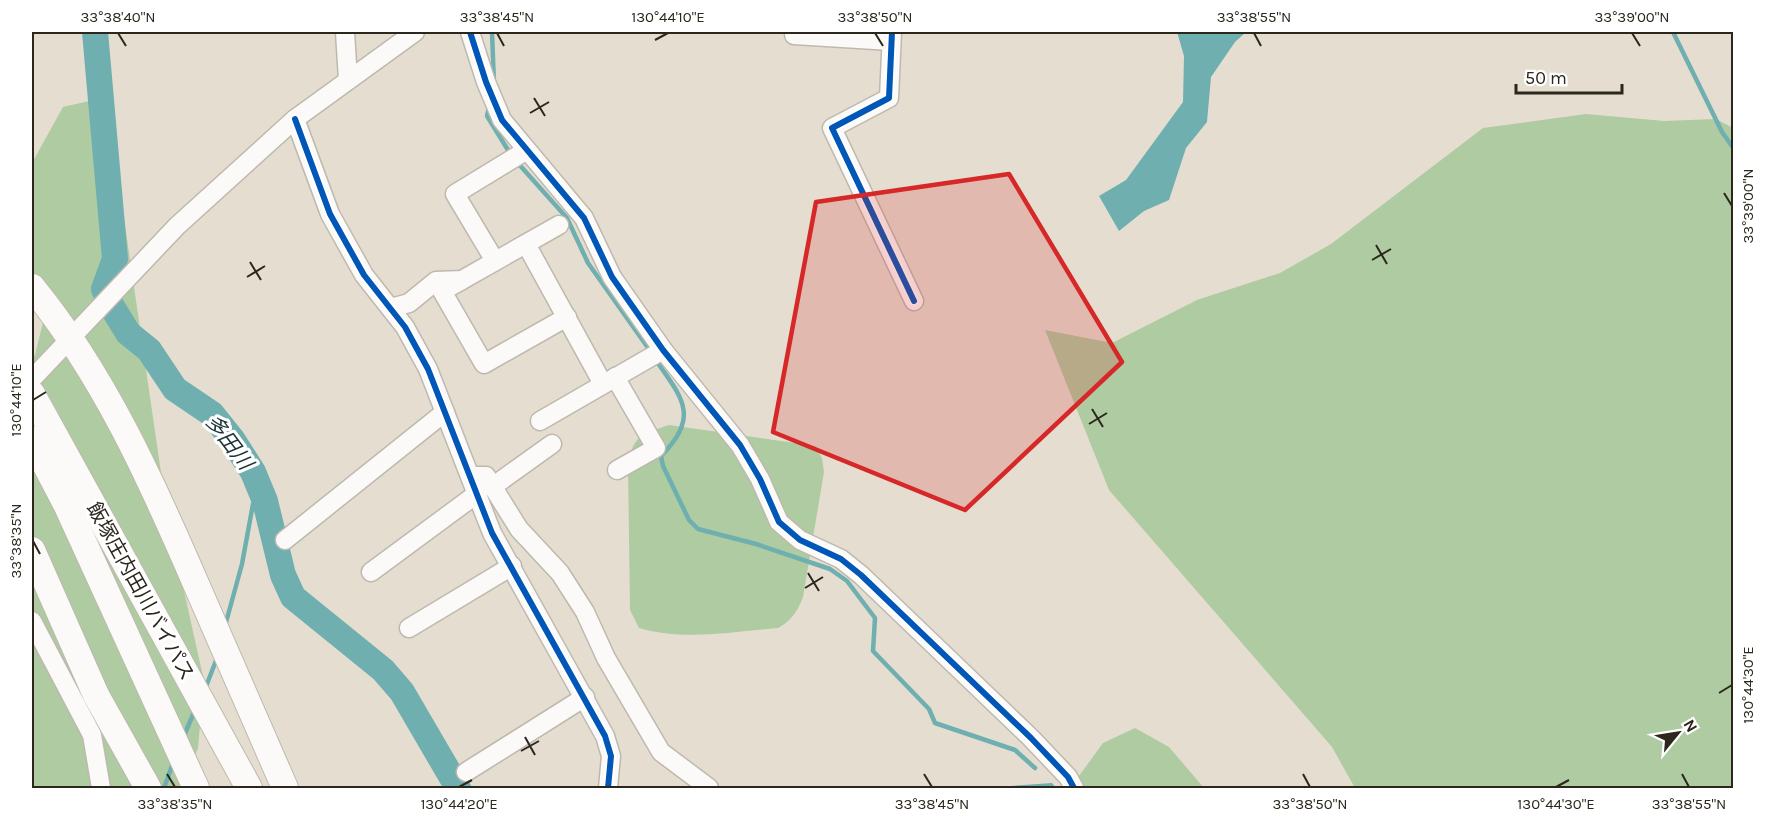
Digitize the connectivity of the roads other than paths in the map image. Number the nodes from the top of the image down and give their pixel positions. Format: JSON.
{"nodes":[{"id":1,"x":345,"y":32,"type":"edge"},
{"id":2,"x":415,"y":32,"type":"edge"},
{"id":3,"x":470,"y":32,"type":"edge"},
{"id":4,"x":794,"y":35,"type":"dead end"},
{"id":5,"x":892,"y":36,"type":"edge"},
{"id":6,"x":348,"y":80,"type":"junction"},
{"id":7,"x":294,"y":119,"type":"junction"},
{"id":8,"x":527,"y":150,"type":"junction"},
{"id":9,"x":559,"y":225,"type":"dead end"},
{"id":10,"x":526,"y":244,"type":"junction"},
{"id":11,"x":495,"y":261,"type":"junction"},
{"id":12,"x":462,"y":280,"type":"junction"},
{"id":13,"x":32,"y":287,"type":"edge"},
{"id":14,"x":914,"y":301,"type":"dead end"},
{"id":15,"x":391,"y":308,"type":"junction"},
{"id":16,"x":567,"y":317,"type":"junction"},
{"id":17,"x":71,"y":338,"type":"junction"},
{"id":18,"x":663,"y":350,"type":"junction"},
{"id":19,"x":32,"y":379,"type":"edge"},
{"id":20,"x":609,"y":381,"type":"junction"},
{"id":21,"x":37,"y":404,"type":"edge"},
{"id":22,"x":445,"y":412,"type":"junction"},
{"id":23,"x":540,"y":421,"type":"dead end"},
{"id":24,"x":32,"y":439,"type":"edge"},
{"id":25,"x":552,"y":444,"type":"dead end"},
{"id":26,"x":617,"y":470,"type":"dead end"},
{"id":27,"x":485,"y":490,"type":"junction"},
{"id":28,"x":285,"y":540,"type":"dead end"},
{"id":29,"x":32,"y":550,"type":"edge"},
{"id":30,"x":512,"y":566,"type":"junction"},
{"id":31,"x":371,"y":572,"type":"dead end"},
{"id":32,"x":32,"y":621,"type":"edge"},
{"id":33,"x":410,"y":628,"type":"dead end"},
{"id":34,"x":585,"y":698,"type":"junction"},
{"id":35,"x":466,"y":772,"type":"dead end"},
{"id":36,"x":100,"y":789,"type":"edge"},
{"id":37,"x":148,"y":789,"type":"edge"},
{"id":38,"x":196,"y":789,"type":"edge"},
{"id":39,"x":249,"y":789,"type":"edge"},
{"id":40,"x":285,"y":789,"type":"edge"},
{"id":41,"x":608,"y":789,"type":"edge"},
{"id":42,"x":709,"y":789,"type":"edge"},
{"id":43,"x":1074,"y":789,"type":"edge"}],
"edges":[{"from":1,"to":6,"type":"street"},
{"from":2,"to":6,"type":"street"},
{"from":3,"to":8,"type":"street"},
{"from":4,"to":5,"type":"street"},
{"from":5,"to":14,"type":"street"},
{"from":6,"to":7,"type":"street"},
{"from":7,"to":15,"type":"street"},
{"from":7,"to":17,"type":"street"},
{"from":8,"to":11,"type":"street"},
{"from":8,"to":18,"type":"street"},
{"from":9,"to":10,"type":"street"},
{"from":10,"to":11,"type":"street"},
{"from":10,"to":16,"type":"street"},
{"from":11,"to":12,"type":"street"},
{"from":12,"to":15,"type":"street"},
{"from":12,"to":16,"type":"street"},
{"from":13,"to":17,"type":"highway"},
{"from":15,"to":22,"type":"street"},
{"from":16,"to":20,"type":"street"},
{"from":17,"to":19,"type":"street"},
{"from":17,"to":40,"type":"highway"},
{"from":18,"to":20,"type":"street"},
{"from":18,"to":43,"type":"street"},
{"from":20,"to":23,"type":"street"},
{"from":20,"to":26,"type":"street"},
{"from":21,"to":39,"type":"highway","name":"飯塚庄内田川バイパス"},
{"from":22,"to":27,"type":"street"},
{"from":22,"to":28,"type":"street"},
{"from":24,"to":38,"type":"highway","name":"飯塚庄内田川バイパス"},
{"from":25,"to":27,"type":"street"},
{"from":27,"to":30,"type":"street"},
{"from":27,"to":31,"type":"street"},
{"from":27,"to":42,"type":"street"},
{"from":29,"to":37,"type":"highway"},
{"from":30,"to":33,"type":"street"},
{"from":30,"to":34,"type":"street"},
{"from":32,"to":36,"type":"street"},
{"from":34,"to":35,"type":"street"},
{"from":34,"to":41,"type":"street"}]}
